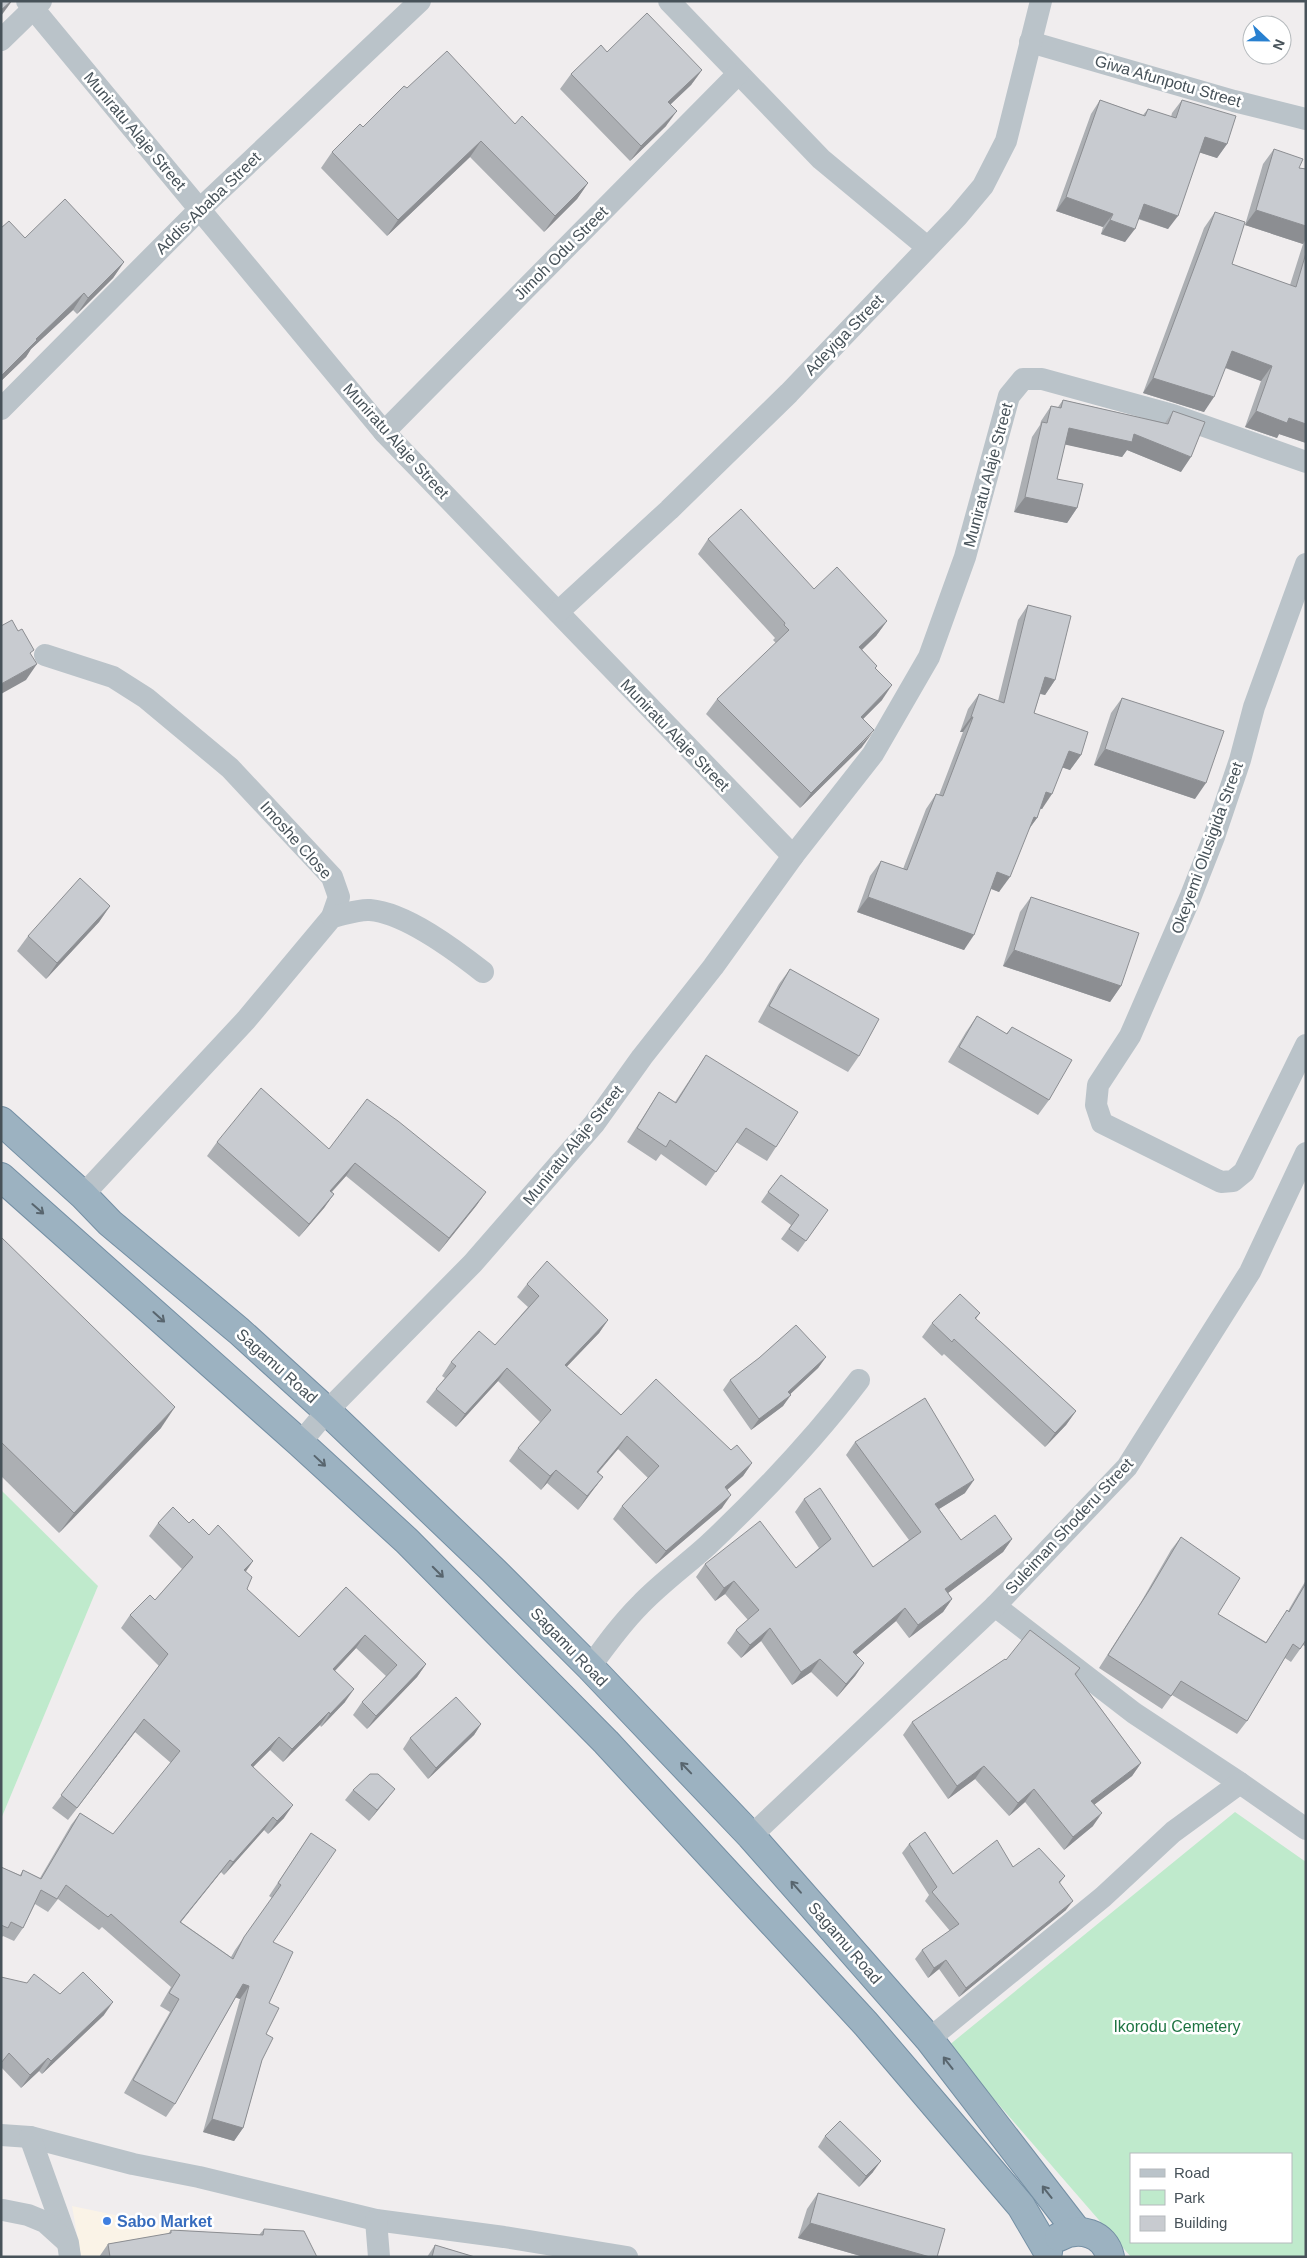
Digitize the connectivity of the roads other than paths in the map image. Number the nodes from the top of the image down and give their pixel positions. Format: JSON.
{"nodes":[{"id":1,"x":420,"y":1,"type":"edge"},
{"id":2,"x":669,"y":1,"type":"edge"},
{"id":3,"x":1041,"y":1,"type":"edge"},
{"id":4,"x":34,"y":3,"type":"edge"},
{"id":5,"x":1,"y":40,"type":"edge"},
{"id":6,"x":1030,"y":42,"type":"junction"},
{"id":7,"x":738,"y":74,"type":"junction"},
{"id":8,"x":1306,"y":119,"type":"edge"},
{"id":9,"x":200,"y":209,"type":"junction"},
{"id":10,"x":928,"y":247,"type":"junction"},
{"id":11,"x":1,"y":409,"type":"edge"},
{"id":12,"x":384,"y":432,"type":"junction"},
{"id":13,"x":1306,"y":462,"type":"edge"},
{"id":14,"x":1306,"y":564,"type":"edge"},
{"id":15,"x":558,"y":612,"type":"junction"},
{"id":16,"x":45,"y":655,"type":"dead end"},
{"id":17,"x":792,"y":856,"type":"junction"},
{"id":18,"x":332,"y":917,"type":"junction"},
{"id":19,"x":483,"y":972,"type":"dead end"},
{"id":20,"x":1306,"y":1045,"type":"edge"},
{"id":21,"x":1,"y":1121,"type":"edge"},
{"id":22,"x":1306,"y":1153,"type":"edge"},
{"id":23,"x":1,"y":1177,"type":"edge"},
{"id":24,"x":83,"y":1195,"type":"junction"},
{"id":25,"x":859,"y":1380,"type":"dead end"},
{"id":26,"x":327,"y":1411,"type":"junction"},
{"id":27,"x":300,"y":1442,"type":"junction"},
{"id":28,"x":995,"y":1606,"type":"junction"},
{"id":29,"x":590,"y":1667,"type":"junction"},
{"id":30,"x":1240,"y":1783,"type":"junction"},
{"id":31,"x":1306,"y":1829,"type":"edge"},
{"id":32,"x":751,"y":1836,"type":"junction"},
{"id":33,"x":929,"y":2039,"type":"junction"},
{"id":34,"x":1,"y":2135,"type":"edge"},
{"id":35,"x":30,"y":2137,"type":"junction"},
{"id":36,"x":2,"y":2204,"type":"edge"},
{"id":37,"x":376,"y":2220,"type":"junction"},
{"id":38,"x":1077,"y":2231,"type":"junction"},
{"id":39,"x":69,"y":2250,"type":"edge"},
{"id":40,"x":1047,"y":2255,"type":"edge"},
{"id":41,"x":379,"y":2257,"type":"edge"},
{"id":42,"x":627,"y":2257,"type":"edge"},
{"id":43,"x":1110,"y":2257,"type":"edge"}],
"edges":[{"from":1,"to":9,"type":"street","name":"Addis-Ababa Street"},
{"from":2,"to":7,"type":"street"},
{"from":3,"to":6,"type":"street","name":"Adeyiga Street"},
{"from":4,"to":5,"type":"street"},
{"from":4,"to":9,"type":"street","name":"Muniratu Alaje Street"},
{"from":6,"to":8,"type":"street","name":"Giwa Afunpotu Street"},
{"from":6,"to":10,"type":"street","name":"Adeyiga Street"},
{"from":7,"to":10,"type":"street"},
{"from":7,"to":12,"type":"street","name":"Jimoh Odu Street"},
{"from":9,"to":11,"type":"street","name":"Addis-Ababa Street"},
{"from":9,"to":12,"type":"street","name":"Muniratu Alaje Street"},
{"from":10,"to":15,"type":"street","name":"Adeyiga Street"},
{"from":12,"to":15,"type":"street","name":"Muniratu Alaje Street"},
{"from":13,"to":17,"type":"street","name":"Muniratu Alaje Street"},
{"from":14,"to":20,"type":"street","name":"Okeyemi Olusigida Street"},
{"from":15,"to":17,"type":"street","name":"Muniratu Alaje Street"},
{"from":16,"to":18,"type":"street","name":"Imoshe Close"},
{"from":17,"to":26,"type":"street","name":"Muniratu Alaje Street"},
{"from":18,"to":19,"type":"street"},
{"from":18,"to":24,"type":"street","name":"Imoshe Close"},
{"from":21,"to":24,"type":"highway","name":"Sagamu Road"},
{"from":22,"to":28,"type":"street","name":"Suleiman Shoderu Street"},
{"from":23,"to":27,"type":"highway","one_way":true},
{"from":24,"to":26,"type":"highway","name":"Sagamu Road"},
{"from":25,"to":29,"type":"street"},
{"from":26,"to":27,"type":"street","name":"Muniratu Alaje Street"},
{"from":26,"to":29,"type":"highway","name":"Sagamu Road"},
{"from":27,"to":40,"type":"highway","one_way":true},
{"from":28,"to":30,"type":"street"},
{"from":28,"to":32,"type":"street","name":"Suleiman Shoderu Street"},
{"from":32,"to":29,"type":"highway","name":"Sagamu Road","one_way":true},
{"from":30,"to":31,"type":"street"},
{"from":30,"to":33,"type":"street"},
{"from":33,"to":32,"type":"highway","name":"Sagamu Road","one_way":true},
{"from":38,"to":33,"type":"highway","name":"Sagamu Road","one_way":true},
{"from":34,"to":35,"type":"street"},
{"from":35,"to":37,"type":"street"},
{"from":35,"to":39,"type":"street"},
{"from":36,"to":39,"type":"street"},
{"from":37,"to":41,"type":"street"},
{"from":37,"to":42,"type":"street"},
{"from":38,"to":40,"type":"highway"},
{"from":38,"to":43,"type":"highway"}]}
